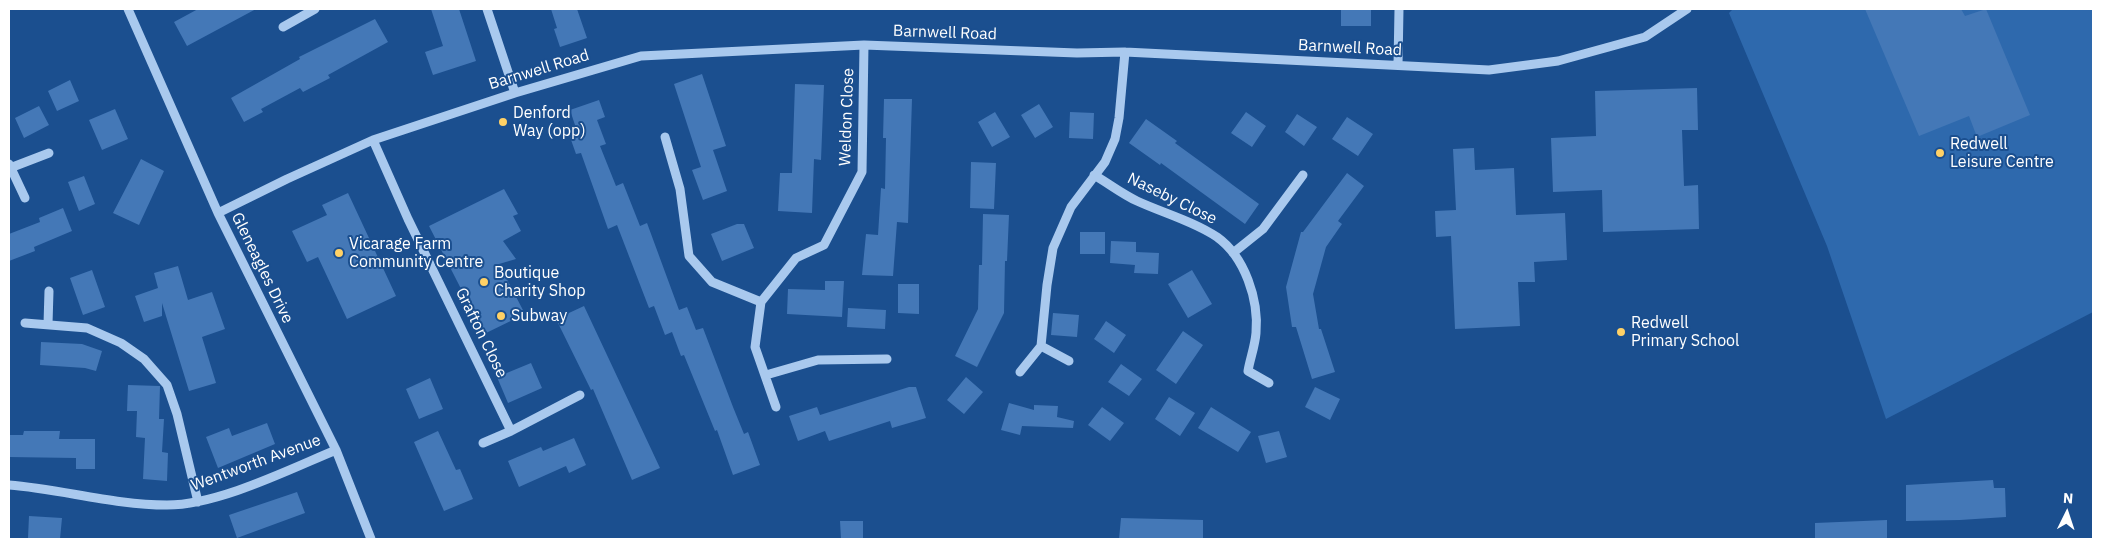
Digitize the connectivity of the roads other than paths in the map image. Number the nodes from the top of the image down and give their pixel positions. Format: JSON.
{"nodes":[{"id":1,"x":128,"y":9,"type":"edge"},
{"id":2,"x":315,"y":9,"type":"edge"},
{"id":3,"x":487,"y":9,"type":"edge"},
{"id":4,"x":1399,"y":9,"type":"edge"},
{"id":5,"x":1687,"y":9,"type":"edge"},
{"id":6,"x":283,"y":27,"type":"dead end"},
{"id":7,"x":864,"y":45,"type":"junction"},
{"id":8,"x":1125,"y":52,"type":"junction"},
{"id":9,"x":1398,"y":65,"type":"junction"},
{"id":10,"x":515,"y":93,"type":"junction"},
{"id":11,"x":665,"y":138,"type":"dead end"},
{"id":12,"x":373,"y":140,"type":"junction"},
{"id":13,"x":49,"y":153,"type":"dead end"},
{"id":14,"x":10,"y":166,"type":"edge"},
{"id":15,"x":1303,"y":174,"type":"dead end"},
{"id":16,"x":1094,"y":175,"type":"junction"},
{"id":17,"x":25,"y":198,"type":"dead end"},
{"id":18,"x":218,"y":213,"type":"junction"},
{"id":19,"x":1233,"y":253,"type":"junction"},
{"id":20,"x":50,"y":291,"type":"dead end"},
{"id":21,"x":761,"y":302,"type":"junction"},
{"id":22,"x":25,"y":323,"type":"dead end"},
{"id":23,"x":48,"y":324,"type":"junction"},
{"id":24,"x":1041,"y":346,"type":"junction"},
{"id":25,"x":887,"y":358,"type":"dead end"},
{"id":26,"x":1069,"y":361,"type":"dead end"},
{"id":27,"x":1020,"y":372,"type":"dead end"},
{"id":28,"x":766,"y":376,"type":"junction"},
{"id":29,"x":1269,"y":384,"type":"dead end"},
{"id":30,"x":580,"y":395,"type":"dead end"},
{"id":31,"x":776,"y":406,"type":"dead end"},
{"id":32,"x":511,"y":431,"type":"junction"},
{"id":33,"x":483,"y":443,"type":"dead end"},
{"id":34,"x":336,"y":450,"type":"junction"},
{"id":35,"x":9,"y":484,"type":"edge"},
{"id":36,"x":198,"y":502,"type":"junction"},
{"id":37,"x":371,"y":539,"type":"edge"}],
"edges":[{"from":1,"to":18,"type":"street","name":"Gleneagles Drive"},
{"from":2,"to":6,"type":"street"},
{"from":3,"to":10,"type":"street"},
{"from":4,"to":9,"type":"street"},
{"from":5,"to":9,"type":"street","name":"Barnwell Road"},
{"from":7,"to":8,"type":"street","name":"Barnwell Road"},
{"from":7,"to":10,"type":"street","name":"Barnwell Road"},
{"from":7,"to":21,"type":"street","name":"Weldon Close"},
{"from":8,"to":9,"type":"street","name":"Barnwell Road"},
{"from":8,"to":16,"type":"street"},
{"from":10,"to":12,"type":"street","name":"Barnwell Road"},
{"from":11,"to":21,"type":"street"},
{"from":12,"to":18,"type":"street","name":"Barnwell Road"},
{"from":12,"to":32,"type":"street","name":"Grafton Close"},
{"from":13,"to":14,"type":"street"},
{"from":14,"to":17,"type":"street"},
{"from":15,"to":19,"type":"street"},
{"from":16,"to":19,"type":"street","name":"Naseby Close"},
{"from":16,"to":24,"type":"street"},
{"from":18,"to":34,"type":"street","name":"Gleneagles Drive"},
{"from":19,"to":29,"type":"street","name":"Naseby Close"},
{"from":20,"to":23,"type":"street"},
{"from":21,"to":28,"type":"street"},
{"from":22,"to":23,"type":"street"},
{"from":23,"to":36,"type":"street"},
{"from":24,"to":26,"type":"street"},
{"from":24,"to":27,"type":"street"},
{"from":25,"to":28,"type":"street"},
{"from":28,"to":31,"type":"street"},
{"from":30,"to":32,"type":"street"},
{"from":32,"to":33,"type":"street"},
{"from":34,"to":36,"type":"street","name":"Wentworth Avenue"},
{"from":34,"to":37,"type":"street","name":"Gleneagles Drive"},
{"from":35,"to":36,"type":"street","name":"Wentworth Avenue"}]}
